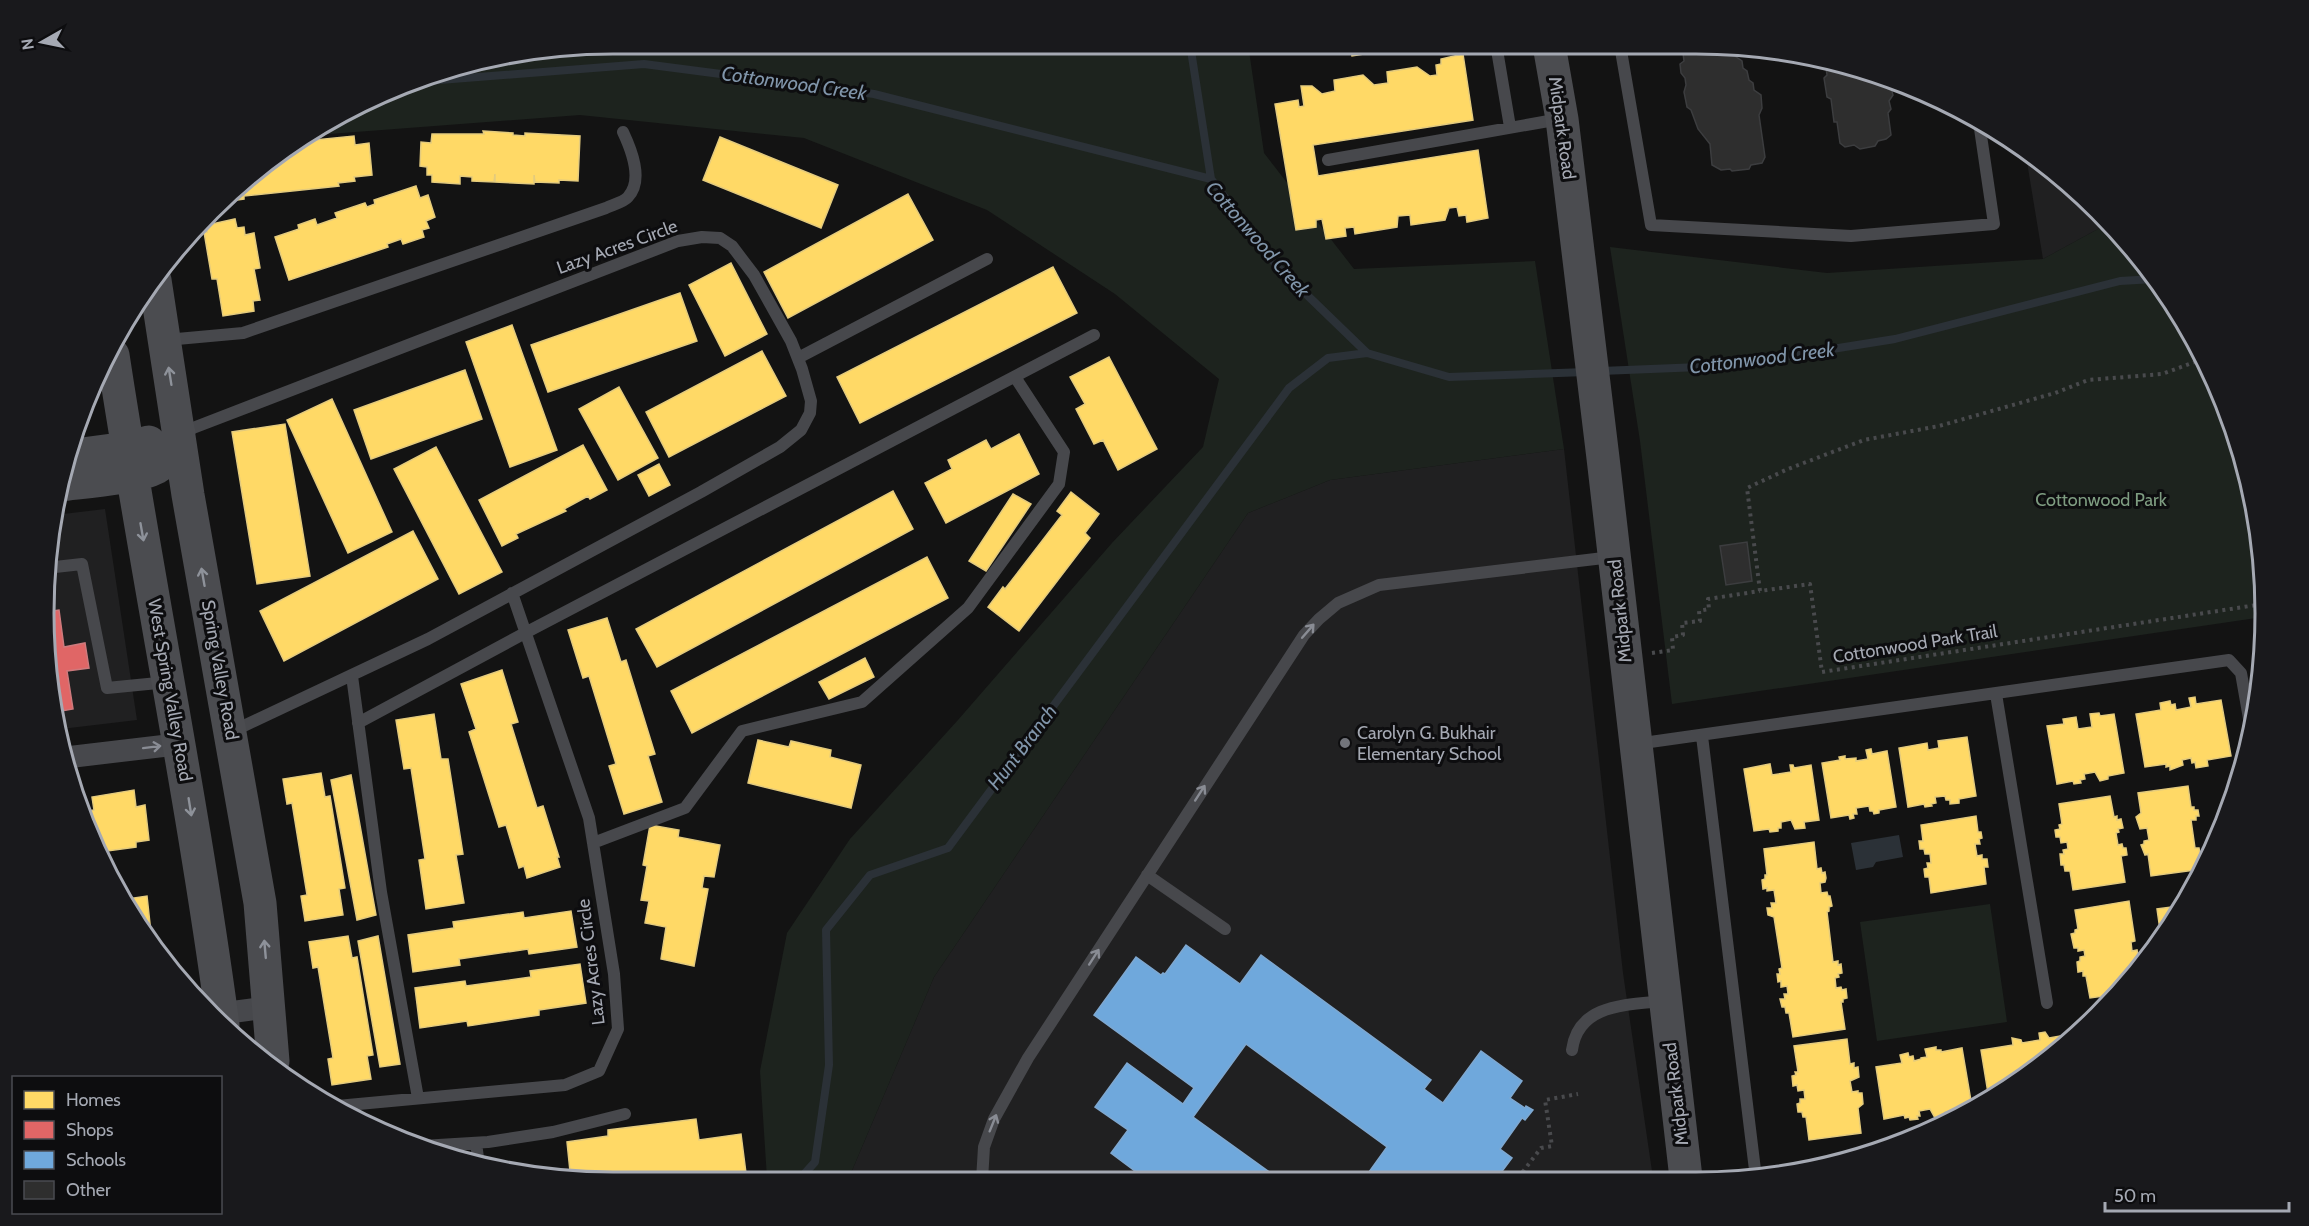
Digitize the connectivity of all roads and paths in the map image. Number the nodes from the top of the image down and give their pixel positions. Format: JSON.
{"nodes":[{"id":1,"x":1498,"y":54,"type":"edge"},
{"id":2,"x":1551,"y":54,"type":"edge"},
{"id":3,"x":1622,"y":54,"type":"edge"},
{"id":4,"x":1562,"y":119,"type":"junction"},
{"id":5,"x":1510,"y":127,"type":"junction"},
{"id":6,"x":623,"y":132,"type":"dead end"},
{"id":7,"x":1980,"y":132,"type":"edge"},
{"id":8,"x":1328,"y":160,"type":"dead end"},
{"id":9,"x":987,"y":259,"type":"dead end"},
{"id":10,"x":157,"y":290,"type":"edge"},
{"id":11,"x":1094,"y":335,"type":"dead end"},
{"id":12,"x":165,"y":340,"type":"junction"},
{"id":13,"x":798,"y":358,"type":"junction"},
{"id":14,"x":114,"y":362,"type":"edge"},
{"id":15,"x":2195,"y":362,"type":"edge"},
{"id":16,"x":1015,"y":377,"type":"junction"},
{"id":17,"x":179,"y":433,"type":"junction"},
{"id":18,"x":77,"y":457,"type":"edge"},
{"id":19,"x":129,"y":461,"type":"junction"},
{"id":20,"x":70,"y":482,"type":"edge"},
{"id":21,"x":1614,"y":557,"type":"junction"},
{"id":22,"x":56,"y":567,"type":"edge"},
{"id":23,"x":1760,"y":591,"type":"junction"},
{"id":24,"x":512,"y":594,"type":"junction"},
{"id":25,"x":2255,"y":605,"type":"edge"},
{"id":26,"x":525,"y":633,"type":"junction"},
{"id":27,"x":1648,"y":654,"type":"dead end"},
{"id":28,"x":352,"y":676,"type":"junction"},
{"id":29,"x":169,"y":682,"type":"junction"},
{"id":30,"x":1996,"y":694,"type":"junction"},
{"id":31,"x":2247,"y":706,"type":"edge"},
{"id":32,"x":358,"y":723,"type":"junction"},
{"id":33,"x":231,"y":732,"type":"junction"},
{"id":34,"x":1702,"y":736,"type":"junction"},
{"id":35,"x":180,"y":744,"type":"junction"},
{"id":36,"x":1635,"y":745,"type":"junction"},
{"id":37,"x":73,"y":757,"type":"edge"},
{"id":38,"x":593,"y":843,"type":"junction"},
{"id":39,"x":1147,"y":875,"type":"junction"},
{"id":40,"x":1225,"y":929,"type":"dead end"},
{"id":41,"x":1665,"y":1000,"type":"junction"},
{"id":42,"x":2047,"y":1003,"type":"dead end"},
{"id":43,"x":216,"y":1006,"type":"edge"},
{"id":44,"x":270,"y":1007,"type":"junction"},
{"id":45,"x":227,"y":1016,"type":"edge"},
{"id":46,"x":1572,"y":1050,"type":"dead end"},
{"id":47,"x":273,"y":1056,"type":"edge"},
{"id":48,"x":1578,"y":1095,"type":"dead end"},
{"id":49,"x":418,"y":1098,"type":"junction"},
{"id":50,"x":348,"y":1105,"type":"edge"},
{"id":51,"x":625,"y":1114,"type":"dead end"},
{"id":52,"x":476,"y":1143,"type":"junction"},
{"id":53,"x":442,"y":1145,"type":"edge"},
{"id":54,"x":478,"y":1155,"type":"edge"},
{"id":55,"x":1755,"y":1169,"type":"edge"},
{"id":56,"x":982,"y":1172,"type":"edge"},
{"id":57,"x":1523,"y":1172,"type":"edge"},
{"id":58,"x":1685,"y":1172,"type":"edge"}],
"edges":[{"from":1,"to":5,"type":"lane"},
{"from":2,"to":4,"type":"main road","name":"Midpark Road"},
{"from":3,"to":7,"type":"lane"},
{"from":4,"to":5,"type":"lane"},
{"from":4,"to":21,"type":"main road","name":"Midpark Road"},
{"from":5,"to":8,"type":"lane"},
{"from":6,"to":12,"type":"lane"},
{"from":9,"to":13,"type":"lane"},
{"from":10,"to":12,"type":"main road","name":"Spring Valley Road"},
{"from":11,"to":16,"type":"lane"},
{"from":17,"to":12,"type":"main road","name":"Spring Valley Road","one_way":true},
{"from":13,"to":17,"type":"lane","name":"Lazy Acres Circle"},
{"from":13,"to":24,"type":"lane","name":"Lazy Acres Circle"},
{"from":14,"to":19,"type":"main road","name":"West Spring Valley Road"},
{"from":15,"to":23,"type":"path"},
{"from":16,"to":26,"type":"lane"},
{"from":16,"to":38,"type":"lane"},
{"from":17,"to":19,"type":"main road"},
{"from":33,"to":17,"type":"main road","name":"Spring Valley Road","one_way":true},
{"from":18,"to":19,"type":"main road"},
{"from":19,"to":20,"type":"main road"},
{"from":19,"to":29,"type":"main road","name":"West Spring Valley Road","one_way":true},
{"from":21,"to":36,"type":"main road","name":"Midpark Road"},
{"from":39,"to":21,"type":"lane","one_way":true},
{"from":22,"to":29,"type":"lane"},
{"from":23,"to":25,"type":"path","name":"Cottonwood Park Trail"},
{"from":23,"to":27,"type":"path"},
{"from":24,"to":26,"type":"lane","name":"Lazy Acres Circle"},
{"from":24,"to":28,"type":"lane","name":"Lazy Acres Circle"},
{"from":26,"to":32,"type":"lane"},
{"from":26,"to":38,"type":"lane","name":"Lazy Acres Circle"},
{"from":28,"to":32,"type":"lane"},
{"from":28,"to":33,"type":"lane","name":"Lazy Acres Circle"},
{"from":29,"to":35,"type":"main road","name":"West Spring Valley Road"},
{"from":30,"to":31,"type":"lane"},
{"from":30,"to":34,"type":"lane"},
{"from":30,"to":42,"type":"lane"},
{"from":32,"to":49,"type":"lane"},
{"from":44,"to":33,"type":"main road","name":"Spring Valley Road","one_way":true},
{"from":34,"to":36,"type":"lane"},
{"from":34,"to":55,"type":"lane"},
{"from":37,"to":35,"type":"street","one_way":true},
{"from":35,"to":43,"type":"main road","name":"West Spring Valley Road","one_way":true},
{"from":36,"to":41,"type":"main road","name":"Midpark Road"},
{"from":38,"to":49,"type":"lane","name":"Lazy Acres Circle"},
{"from":39,"to":40,"type":"lane"},
{"from":56,"to":39,"type":"lane","one_way":true},
{"from":41,"to":46,"type":"lane"},
{"from":41,"to":58,"type":"main road","name":"Midpark Road"},
{"from":44,"to":45,"type":"street"},
{"from":44,"to":47,"type":"main road","name":"Spring Valley Road"},
{"from":48,"to":57,"type":"path"},
{"from":49,"to":50,"type":"lane","name":"Lazy Acres Circle"},
{"from":51,"to":52,"type":"lane"},
{"from":52,"to":53,"type":"lane"},
{"from":52,"to":54,"type":"lane"}]}
